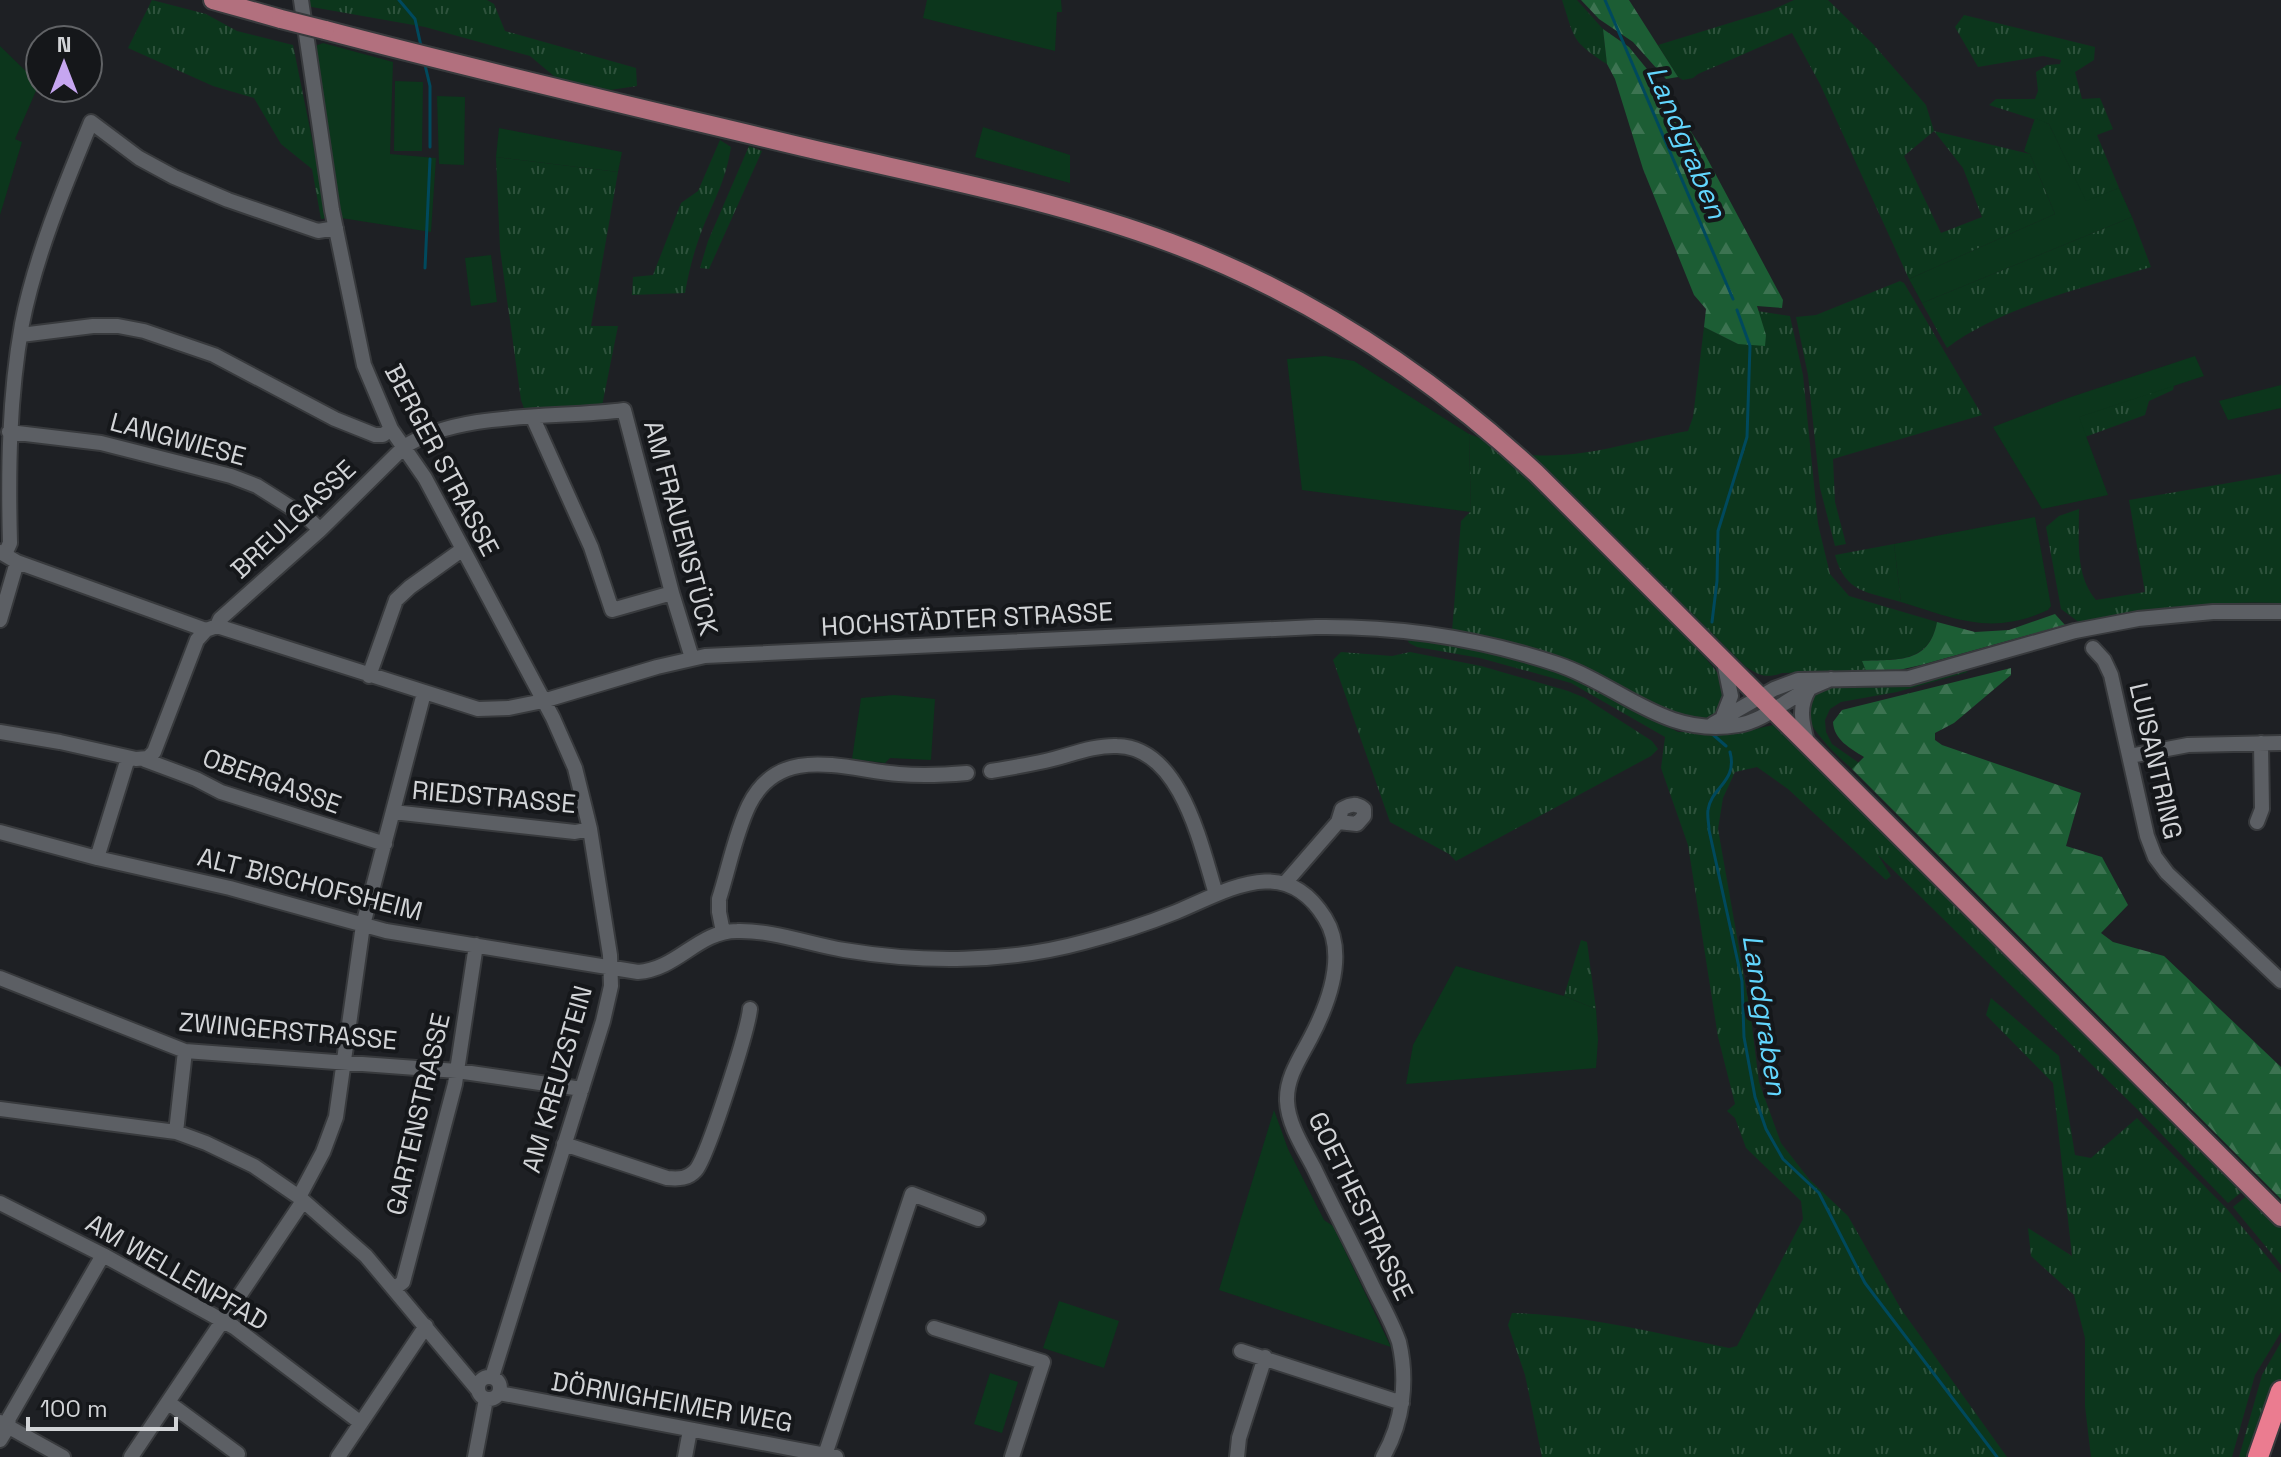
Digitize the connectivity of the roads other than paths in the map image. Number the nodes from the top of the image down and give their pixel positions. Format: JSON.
{"nodes":[{"id":1,"x":213,"y":0,"type":"edge"},
{"id":2,"x":301,"y":0,"type":"edge"},
{"id":3,"x":336,"y":228,"type":"junction"},
{"id":4,"x":21,"y":335,"type":"junction"},
{"id":5,"x":533,"y":418,"type":"junction"},
{"id":6,"x":391,"y":429,"type":"junction"},
{"id":7,"x":9,"y":432,"type":"junction"},
{"id":8,"x":404,"y":447,"type":"junction"},
{"id":9,"x":320,"y":530,"type":"junction"},
{"id":10,"x":463,"y":549,"type":"junction"},
{"id":11,"x":7,"y":556,"type":"edge"},
{"id":12,"x":672,"y":593,"type":"junction"},
{"id":13,"x":2281,"y":612,"type":"edge"},
{"id":14,"x":0,"y":620,"type":"edge"},
{"id":15,"x":216,"y":628,"type":"junction"},
{"id":16,"x":2093,"y":648,"type":"dead end"},
{"id":17,"x":692,"y":658,"type":"junction"},
{"id":18,"x":1722,"y":658,"type":"junction"},
{"id":19,"x":369,"y":676,"type":"junction"},
{"id":20,"x":1831,"y":679,"type":"junction"},
{"id":21,"x":1809,"y":689,"type":"junction"},
{"id":22,"x":424,"y":693,"type":"junction"},
{"id":23,"x":1761,"y":696,"type":"junction"},
{"id":24,"x":543,"y":701,"type":"junction"},
{"id":25,"x":1775,"y":710,"type":"junction"},
{"id":26,"x":1717,"y":722,"type":"junction"},
{"id":27,"x":0,"y":732,"type":"edge"},
{"id":28,"x":1807,"y":742,"type":"junction"},
{"id":29,"x":2261,"y":743,"type":"junction"},
{"id":30,"x":2281,"y":743,"type":"edge"},
{"id":31,"x":150,"y":756,"type":"junction"},
{"id":32,"x":2130,"y":756,"type":"junction"},
{"id":33,"x":128,"y":758,"type":"junction"},
{"id":34,"x":991,"y":771,"type":"dead end"},
{"id":35,"x":967,"y":773,"type":"dead end"},
{"id":36,"x":393,"y":812,"type":"junction"},
{"id":37,"x":1338,"y":822,"type":"dead end"},
{"id":38,"x":2257,"y":822,"type":"dead end"},
{"id":39,"x":590,"y":829,"type":"junction"},
{"id":40,"x":0,"y":832,"type":"edge"},
{"id":41,"x":385,"y":844,"type":"junction"},
{"id":42,"x":97,"y":858,"type":"junction"},
{"id":43,"x":1285,"y":883,"type":"junction"},
{"id":44,"x":1216,"y":894,"type":"junction"},
{"id":45,"x":363,"y":925,"type":"junction"},
{"id":46,"x":723,"y":932,"type":"junction"},
{"id":47,"x":476,"y":945,"type":"junction"},
{"id":48,"x":611,"y":969,"type":"junction"},
{"id":49,"x":0,"y":978,"type":"edge"},
{"id":50,"x":2281,"y":981,"type":"edge"},
{"id":51,"x":750,"y":1009,"type":"dead end"},
{"id":52,"x":185,"y":1051,"type":"junction"},
{"id":53,"x":345,"y":1061,"type":"junction"},
{"id":54,"x":457,"y":1071,"type":"junction"},
{"id":55,"x":582,"y":1089,"type":"junction"},
{"id":56,"x":0,"y":1109,"type":"edge"},
{"id":57,"x":176,"y":1132,"type":"junction"},
{"id":58,"x":564,"y":1144,"type":"junction"},
{"id":59,"x":301,"y":1199,"type":"junction"},
{"id":60,"x":0,"y":1203,"type":"edge"},
{"id":61,"x":2281,"y":1217,"type":"edge"},
{"id":62,"x":978,"y":1219,"type":"dead end"},
{"id":63,"x":103,"y":1255,"type":"junction"},
{"id":64,"x":395,"y":1288,"type":"junction"},
{"id":65,"x":222,"y":1321,"type":"junction"},
{"id":66,"x":426,"y":1326,"type":"junction"},
{"id":67,"x":934,"y":1328,"type":"dead end"},
{"id":68,"x":1241,"y":1351,"type":"dead end"},
{"id":69,"x":1265,"y":1357,"type":"junction"},
{"id":70,"x":488,"y":1387,"type":"junction"},
{"id":71,"x":2281,"y":1391,"type":"edge"},
{"id":72,"x":169,"y":1403,"type":"junction"},
{"id":73,"x":1402,"y":1403,"type":"junction"},
{"id":74,"x":361,"y":1423,"type":"junction"},
{"id":75,"x":4,"y":1424,"type":"edge"},
{"id":76,"x":690,"y":1430,"type":"junction"},
{"id":77,"x":0,"y":1440,"type":"edge"},
{"id":78,"x":238,"y":1454,"type":"dead end"},
{"id":79,"x":830,"y":1456,"type":"edge"},
{"id":80,"x":63,"y":1457,"type":"edge"},
{"id":81,"x":131,"y":1457,"type":"edge"},
{"id":82,"x":338,"y":1457,"type":"edge"},
{"id":83,"x":475,"y":1457,"type":"edge"},
{"id":84,"x":685,"y":1457,"type":"edge"},
{"id":85,"x":1012,"y":1457,"type":"edge"},
{"id":86,"x":1237,"y":1457,"type":"edge"},
{"id":87,"x":1383,"y":1457,"type":"edge"},
{"id":88,"x":2258,"y":1457,"type":"edge"}],
"edges":[{"from":1,"to":18,"type":"main road","bridge":true},
{"from":2,"to":3,"type":"street","name":"BERGER STRASSE"},
{"from":3,"to":4,"type":"street"},
{"from":3,"to":6,"type":"street","name":"BERGER STRASSE"},
{"from":4,"to":6,"type":"street"},
{"from":4,"to":7,"type":"street"},
{"from":5,"to":8,"type":"street"},
{"from":5,"to":12,"type":"street"},
{"from":5,"to":12,"type":"street","name":"AM FRAUENSTÜCK"},
{"from":6,"to":8,"type":"street","name":"BERGER STRASSE"},
{"from":7,"to":9,"type":"street","name":"LANGWIESE"},
{"from":7,"to":11,"type":"street"},
{"from":8,"to":9,"type":"street","name":"BREULGASSE"},
{"from":8,"to":10,"type":"street","name":"BERGER STRASSE"},
{"from":9,"to":15,"type":"street","name":"BREULGASSE"},
{"from":10,"to":19,"type":"street"},
{"from":10,"to":24,"type":"street","name":"BERGER STRASSE"},
{"from":11,"to":14,"type":"street"},
{"from":11,"to":15,"type":"street","name":"HOCHSTÄDTER STRASSE"},
{"from":12,"to":17,"type":"street","name":"AM FRAUENSTÜCK"},
{"from":13,"to":20,"type":"street"},
{"from":15,"to":19,"type":"street","name":"HOCHSTÄDTER STRASSE"},
{"from":15,"to":31,"type":"street","name":"BREULGASSE"},
{"from":16,"to":32,"type":"street","name":"LUISANTRING"},
{"from":17,"to":24,"type":"street","name":"HOCHSTÄDTER STRASSE"},
{"from":17,"to":26,"type":"street","name":"HOCHSTÄDTER STRASSE"},
{"from":18,"to":23,"type":"main road"},
{"from":18,"to":26,"type":"street"},
{"from":19,"to":22,"type":"street","name":"HOCHSTÄDTER STRASSE"},
{"from":20,"to":21,"type":"street","name":"HOCHSTÄDTER STRASSE"},
{"from":20,"to":23,"type":"street"},
{"from":21,"to":25,"type":"street","name":"HOCHSTÄDTER STRASSE"},
{"from":21,"to":28,"type":"street"},
{"from":22,"to":24,"type":"street","name":"HOCHSTÄDTER STRASSE"},
{"from":22,"to":36,"type":"street"},
{"from":23,"to":25,"type":"main road"},
{"from":23,"to":26,"type":"street"},
{"from":24,"to":39,"type":"street","name":"AM KREUZSTEIN"},
{"from":25,"to":26,"type":"street","name":"HOCHSTÄDTER STRASSE"},
{"from":25,"to":28,"type":"main road"},
{"from":27,"to":33,"type":"street","name":"OBERGASSE"},
{"from":28,"to":61,"type":"main road"},
{"from":29,"to":30,"type":"street"},
{"from":29,"to":32,"type":"street"},
{"from":29,"to":38,"type":"street"},
{"from":31,"to":33,"type":"street","name":"OBERGASSE"},
{"from":31,"to":41,"type":"street","name":"OBERGASSE"},
{"from":32,"to":50,"type":"street","name":"LUISANTRING"},
{"from":33,"to":42,"type":"street"},
{"from":34,"to":44,"type":"street"},
{"from":35,"to":46,"type":"street"},
{"from":36,"to":39,"type":"street","name":"RIEDSTRASSE"},
{"from":36,"to":41,"type":"street"},
{"from":37,"to":43,"type":"street"},
{"from":39,"to":48,"type":"street","name":"AM KREUZSTEIN"},
{"from":40,"to":42,"type":"street","name":"ALT BISCHOFSHEIM"},
{"from":41,"to":45,"type":"street"},
{"from":42,"to":45,"type":"street","name":"ALT BISCHOFSHEIM"},
{"from":43,"to":44,"type":"street"},
{"from":43,"to":73,"type":"street","name":"GOETHESTRASSE"},
{"from":44,"to":46,"type":"street"},
{"from":45,"to":47,"type":"street","name":"ALT BISCHOFSHEIM"},
{"from":45,"to":53,"type":"street"},
{"from":46,"to":48,"type":"street"},
{"from":47,"to":48,"type":"street","name":"ALT BISCHOFSHEIM"},
{"from":47,"to":54,"type":"street","name":"GARTENSTRASSE"},
{"from":48,"to":55,"type":"street","name":"AM KREUZSTEIN"},
{"from":49,"to":52,"type":"street","name":"ZWINGERSTRASSE"},
{"from":51,"to":58,"type":"street"},
{"from":52,"to":53,"type":"street","name":"ZWINGERSTRASSE"},
{"from":52,"to":57,"type":"street"},
{"from":53,"to":54,"type":"street","name":"ZWINGERSTRASSE"},
{"from":53,"to":59,"type":"street"},
{"from":54,"to":55,"type":"street","name":"ZWINGERSTRASSE"},
{"from":54,"to":64,"type":"street","name":"GARTENSTRASSE"},
{"from":55,"to":58,"type":"street","name":"AM KREUZSTEIN"},
{"from":56,"to":57,"type":"street"},
{"from":57,"to":59,"type":"street"},
{"from":58,"to":70,"type":"street","name":"AM KREUZSTEIN"},
{"from":59,"to":64,"type":"street"},
{"from":59,"to":65,"type":"street"},
{"from":60,"to":63,"type":"street","name":"AM WELLENPFAD"},
{"from":62,"to":79,"type":"street"},
{"from":63,"to":65,"type":"street","name":"AM WELLENPFAD"},
{"from":63,"to":75,"type":"street"},
{"from":64,"to":66,"type":"street"},
{"from":65,"to":72,"type":"street"},
{"from":65,"to":74,"type":"street","name":"AM WELLENPFAD"},
{"from":66,"to":70,"type":"street"},
{"from":66,"to":74,"type":"street"},
{"from":67,"to":85,"type":"street"},
{"from":68,"to":69,"type":"street"},
{"from":69,"to":73,"type":"street"},
{"from":69,"to":86,"type":"street"},
{"from":70,"to":76,"type":"street","name":"DÖRNIGHEIMER WEG"},
{"from":70,"to":83,"type":"street","name":"AM KREUZSTEIN"},
{"from":71,"to":88,"type":"highway"},
{"from":72,"to":78,"type":"street"},
{"from":72,"to":81,"type":"street"},
{"from":73,"to":87,"type":"street","name":"GOETHESTRASSE"},
{"from":74,"to":82,"type":"street"},
{"from":75,"to":77,"type":"street"},
{"from":75,"to":80,"type":"street"},
{"from":76,"to":79,"type":"street","name":"DÖRNIGHEIMER WEG"},
{"from":76,"to":84,"type":"street"}]}
